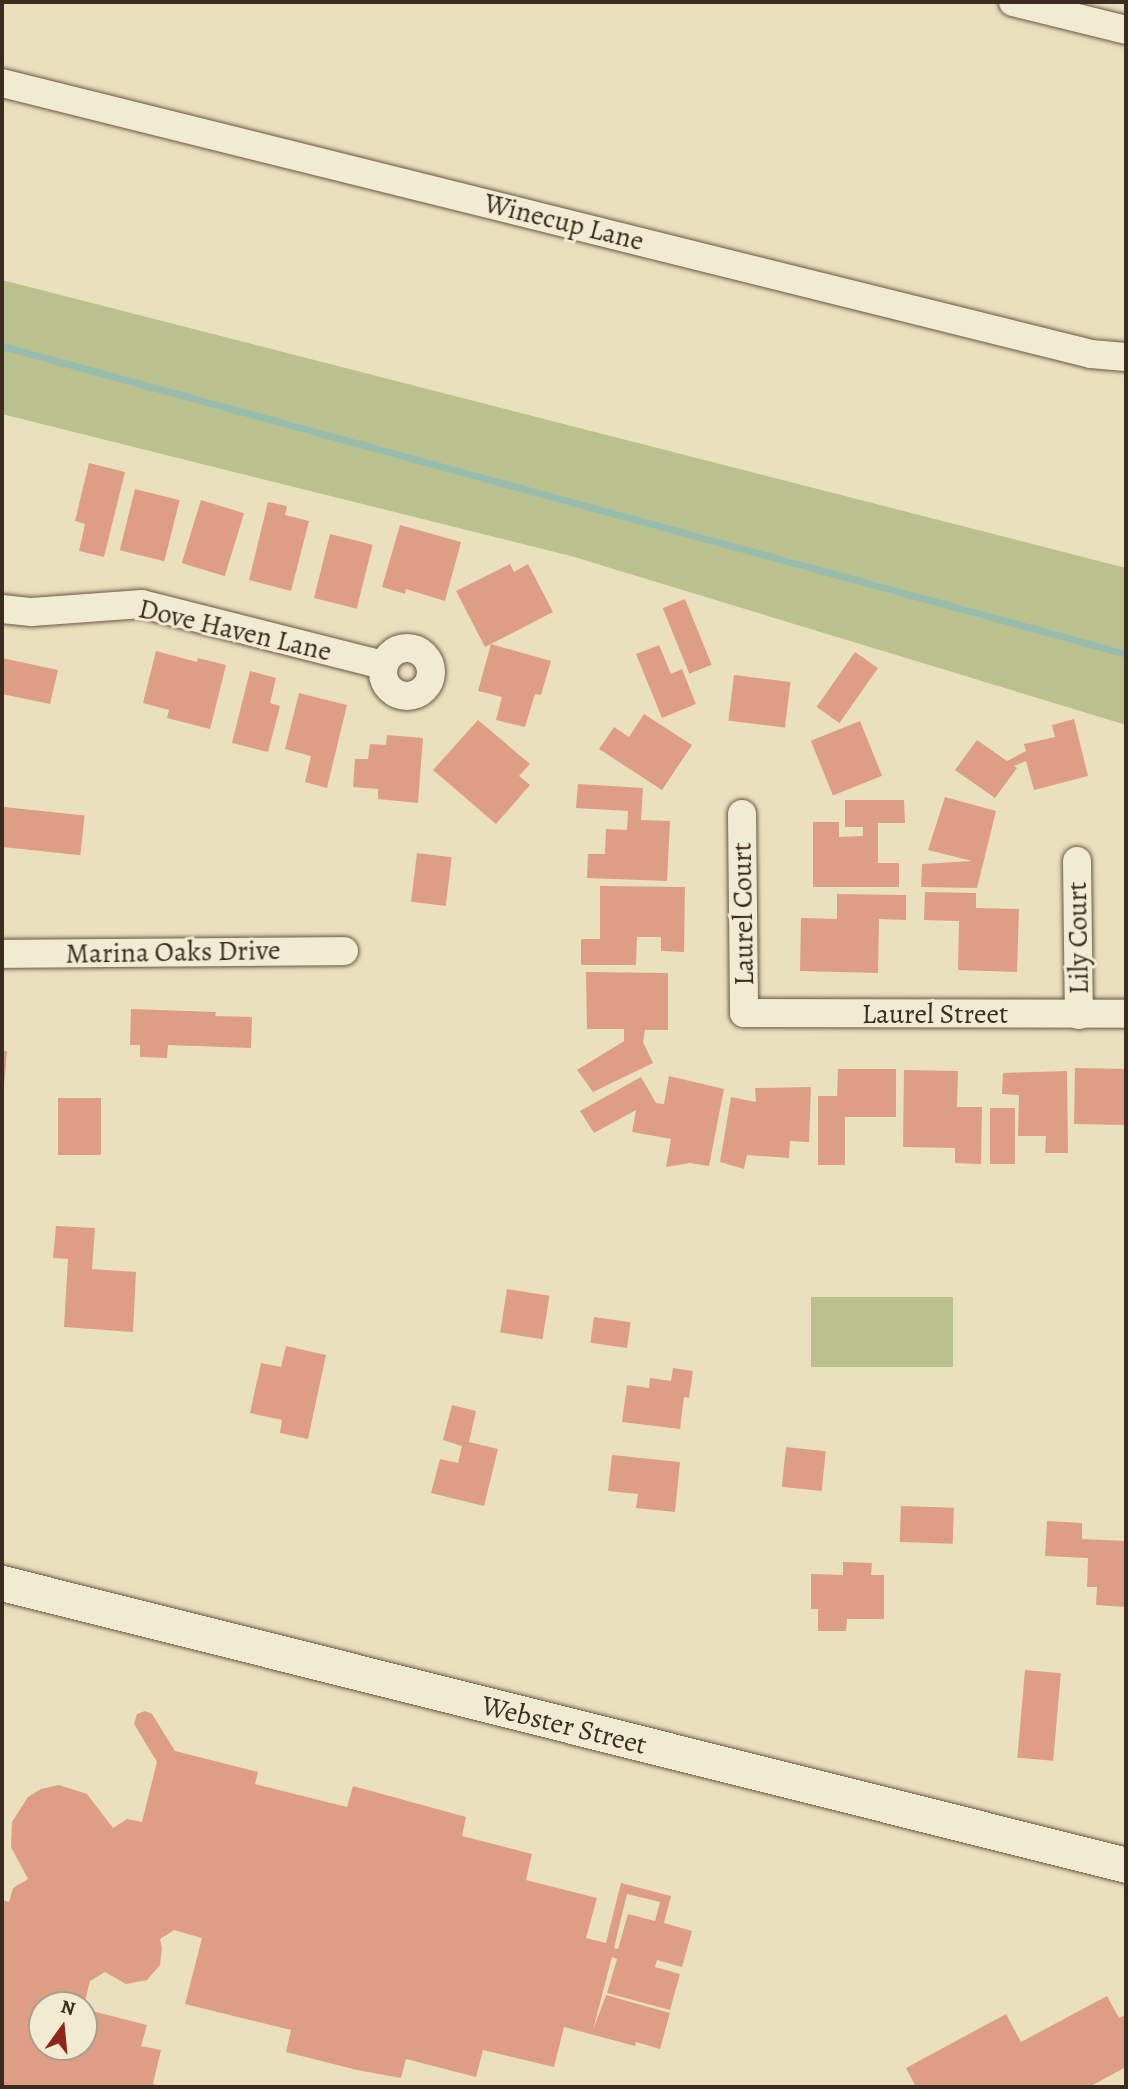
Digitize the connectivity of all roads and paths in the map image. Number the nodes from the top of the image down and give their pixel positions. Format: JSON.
{"nodes":[{"id":1,"x":1013,"y":2,"type":"edge"},
{"id":2,"x":1126,"y":30,"type":"edge"},
{"id":3,"x":2,"y":83,"type":"edge"},
{"id":4,"x":1126,"y":357,"type":"edge"},
{"id":5,"x":2,"y":609,"type":"edge"},
{"id":6,"x":383,"y":665,"type":"dead end"},
{"id":7,"x":742,"y":814,"type":"dead end"},
{"id":8,"x":1077,"y":861,"type":"dead end"},
{"id":9,"x":344,"y":951,"type":"dead end"},
{"id":10,"x":2,"y":954,"type":"edge"},
{"id":11,"x":744,"y":1013,"type":"joint"},
{"id":12,"x":1126,"y":1014,"type":"edge"},
{"id":13,"x":1079,"y":1015,"type":"junction"},
{"id":14,"x":2,"y":1583,"type":"edge"},
{"id":15,"x":1126,"y":1865,"type":"edge"}],
"edges":[{"from":1,"to":2,"type":"street"},
{"from":3,"to":4,"type":"street","name":"Winecup Lane"},
{"from":5,"to":6,"type":"street","name":"Dove Haven Lane"},
{"from":7,"to":11,"type":"street","name":"Laurel Court"},
{"from":8,"to":13,"type":"street","name":"Lily Court"},
{"from":9,"to":10,"type":"street","name":"Marina Oaks Drive"},
{"from":11,"to":13,"type":"street","name":"Laurel Street"},
{"from":12,"to":13,"type":"street","name":"Laurel Street"},
{"from":14,"to":15,"type":"street","name":"Webster Street"}]}
